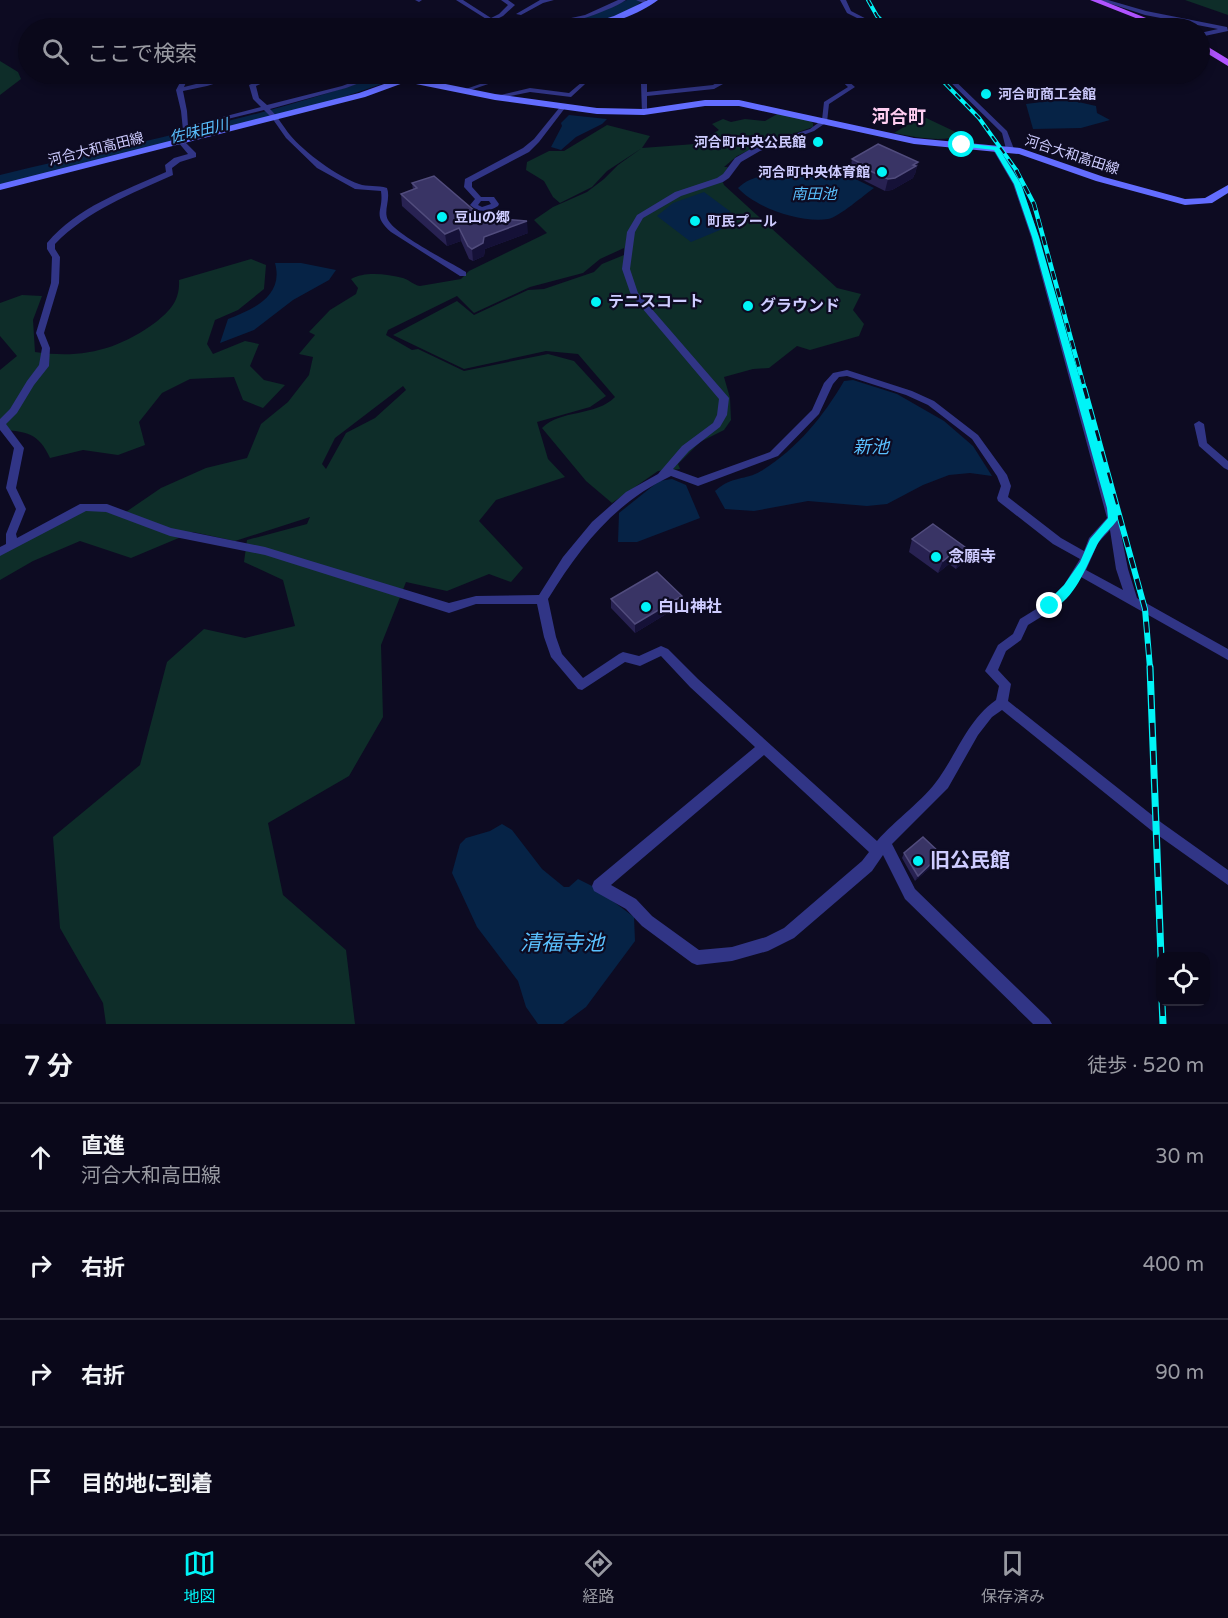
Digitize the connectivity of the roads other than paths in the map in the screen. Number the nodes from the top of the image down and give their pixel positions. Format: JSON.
{"nodes":[{"id":1,"x":459,"y":0,"type":"edge"},
{"id":2,"x":504,"y":0,"type":"edge"},
{"id":3,"x":551,"y":0,"type":"edge"},
{"id":4,"x":624,"y":0,"type":"edge"},
{"id":5,"x":843,"y":0,"type":"edge"},
{"id":6,"x":1094,"y":0,"type":"edge"},
{"id":7,"x":1102,"y":0,"type":"edge"},
{"id":8,"x":647,"y":1,"type":"edge"},
{"id":9,"x":519,"y":14,"type":"dead end"},
{"id":10,"x":488,"y":18,"type":"edge"},
{"id":11,"x":494,"y":18,"type":"edge"},
{"id":12,"x":577,"y":18,"type":"edge"},
{"id":13,"x":614,"y":18,"type":"edge"},
{"id":14,"x":861,"y":18,"type":"edge"},
{"id":15,"x":1141,"y":18,"type":"edge"},
{"id":16,"x":1171,"y":18,"type":"edge"},
{"id":17,"x":1210,"y":26,"type":"edge"},
{"id":18,"x":1228,"y":29,"type":"edge"},
{"id":19,"x":1210,"y":33,"type":"edge"},
{"id":20,"x":1210,"y":51,"type":"edge"},
{"id":21,"x":1228,"y":63,"type":"edge"},
{"id":22,"x":182,"y":84,"type":"edge"},
{"id":23,"x":215,"y":84,"type":"edge"},
{"id":24,"x":248,"y":84,"type":"edge"},
{"id":25,"x":352,"y":84,"type":"edge"},
{"id":26,"x":392,"y":84,"type":"edge"},
{"id":27,"x":430,"y":84,"type":"edge"},
{"id":28,"x":484,"y":84,"type":"edge"},
{"id":29,"x":582,"y":84,"type":"dead end"},
{"id":30,"x":646,"y":84,"type":"edge"},
{"id":31,"x":720,"y":84,"type":"edge"},
{"id":32,"x":849,"y":84,"type":"edge"},
{"id":33,"x":955,"y":84,"type":"edge"},
{"id":34,"x":179,"y":90,"type":"junction"},
{"id":35,"x":463,"y":91,"type":"junction"},
{"id":36,"x":644,"y":94,"type":"junction"},
{"id":37,"x":495,"y":97,"type":"junction"},
{"id":38,"x":265,"y":107,"type":"junction"},
{"id":39,"x":562,"y":108,"type":"junction"},
{"id":40,"x":644,"y":112,"type":"junction"},
{"id":41,"x":275,"y":117,"type":"junction"},
{"id":42,"x":825,"y":121,"type":"junction"},
{"id":43,"x":182,"y":142,"type":"junction"},
{"id":44,"x":996,"y":148,"type":"junction"},
{"id":45,"x":1010,"y":149,"type":"junction"},
{"id":46,"x":0,"y":187,"type":"edge"},
{"id":47,"x":1228,"y":188,"type":"edge"},
{"id":48,"x":479,"y":199,"type":"dead end"},
{"id":49,"x":463,"y":274,"type":"dead end"},
{"id":50,"x":1199,"y":424,"type":"dead end"},
{"id":51,"x":1228,"y":466,"type":"edge"},
{"id":52,"x":661,"y":476,"type":"junction"},
{"id":53,"x":1113,"y":519,"type":"junction"},
{"id":54,"x":12,"y":546,"type":"junction"},
{"id":55,"x":0,"y":552,"type":"edge"},
{"id":56,"x":1087,"y":558,"type":"junction"},
{"id":57,"x":1079,"y":571,"type":"junction"},
{"id":58,"x":542,"y":599,"type":"junction"},
{"id":59,"x":1132,"y":601,"type":"junction"},
{"id":60,"x":1228,"y":655,"type":"edge"},
{"id":61,"x":1002,"y":703,"type":"junction"},
{"id":62,"x":764,"y":747,"type":"junction"},
{"id":63,"x":881,"y":847,"type":"junction"},
{"id":64,"x":1228,"y":878,"type":"edge"},
{"id":65,"x":1044,"y":1024,"type":"edge"}],
"edges":[{"from":1,"to":10,"type":"street"},
{"from":2,"to":11,"type":"street"},
{"from":3,"to":9,"type":"street"},
{"from":4,"to":12,"type":"street"},
{"from":5,"to":14,"type":"street"},
{"from":6,"to":15,"type":"main road"},
{"from":7,"to":16,"type":"street"},
{"from":8,"to":13,"type":"main road"},
{"from":17,"to":18,"type":"street"},
{"from":18,"to":19,"type":"street"},
{"from":20,"to":21,"type":"main road"},
{"from":22,"to":34,"type":"street"},
{"from":23,"to":34,"type":"street"},
{"from":24,"to":38,"type":"street"},
{"from":25,"to":38,"type":"street"},
{"from":26,"to":41,"type":"main road","name":"河合大和高田線"},
{"from":27,"to":35,"type":"main road","name":"河合大和高田線"},
{"from":28,"to":35,"type":"street"},
{"from":29,"to":37,"type":"street"},
{"from":30,"to":36,"type":"street"},
{"from":31,"to":36,"type":"street"},
{"from":32,"to":42,"type":"street"},
{"from":33,"to":45,"type":"street"},
{"from":34,"to":38,"type":"street"},
{"from":35,"to":37,"type":"main road","name":"河合大和高田線"},
{"from":36,"to":40,"type":"street"},
{"from":37,"to":39,"type":"main road","name":"河合大和高田線"},
{"from":38,"to":41,"type":"street"},
{"from":39,"to":40,"type":"main road","name":"河合大和高田線"},
{"from":39,"to":48,"type":"street"},
{"from":40,"to":42,"type":"main road","name":"河合大和高田線"},
{"from":41,"to":43,"type":"main road","name":"河合大和高田線"},
{"from":41,"to":49,"type":"street"},
{"from":42,"to":44,"type":"main road","name":"河合大和高田線"},
{"from":42,"to":52,"type":"street"},
{"from":43,"to":46,"type":"main road","name":"河合大和高田線"},
{"from":43,"to":54,"type":"street"},
{"from":44,"to":45,"type":"main road","name":"河合大和高田線"},
{"from":44,"to":53,"type":"street"},
{"from":45,"to":47,"type":"main road","name":"河合大和高田線"},
{"from":50,"to":51,"type":"street"},
{"from":52,"to":56,"type":"street"},
{"from":52,"to":58,"type":"street"},
{"from":53,"to":56,"type":"street"},
{"from":53,"to":59,"type":"street"},
{"from":54,"to":55,"type":"street"},
{"from":54,"to":58,"type":"street"},
{"from":56,"to":57,"type":"street"},
{"from":57,"to":59,"type":"street"},
{"from":57,"to":61,"type":"street"},
{"from":58,"to":62,"type":"street"},
{"from":59,"to":60,"type":"street"},
{"from":61,"to":63,"type":"street"},
{"from":61,"to":64,"type":"street"},
{"from":62,"to":63,"type":"street"},
{"from":62,"to":63,"type":"street"},
{"from":63,"to":65,"type":"street"}]}
